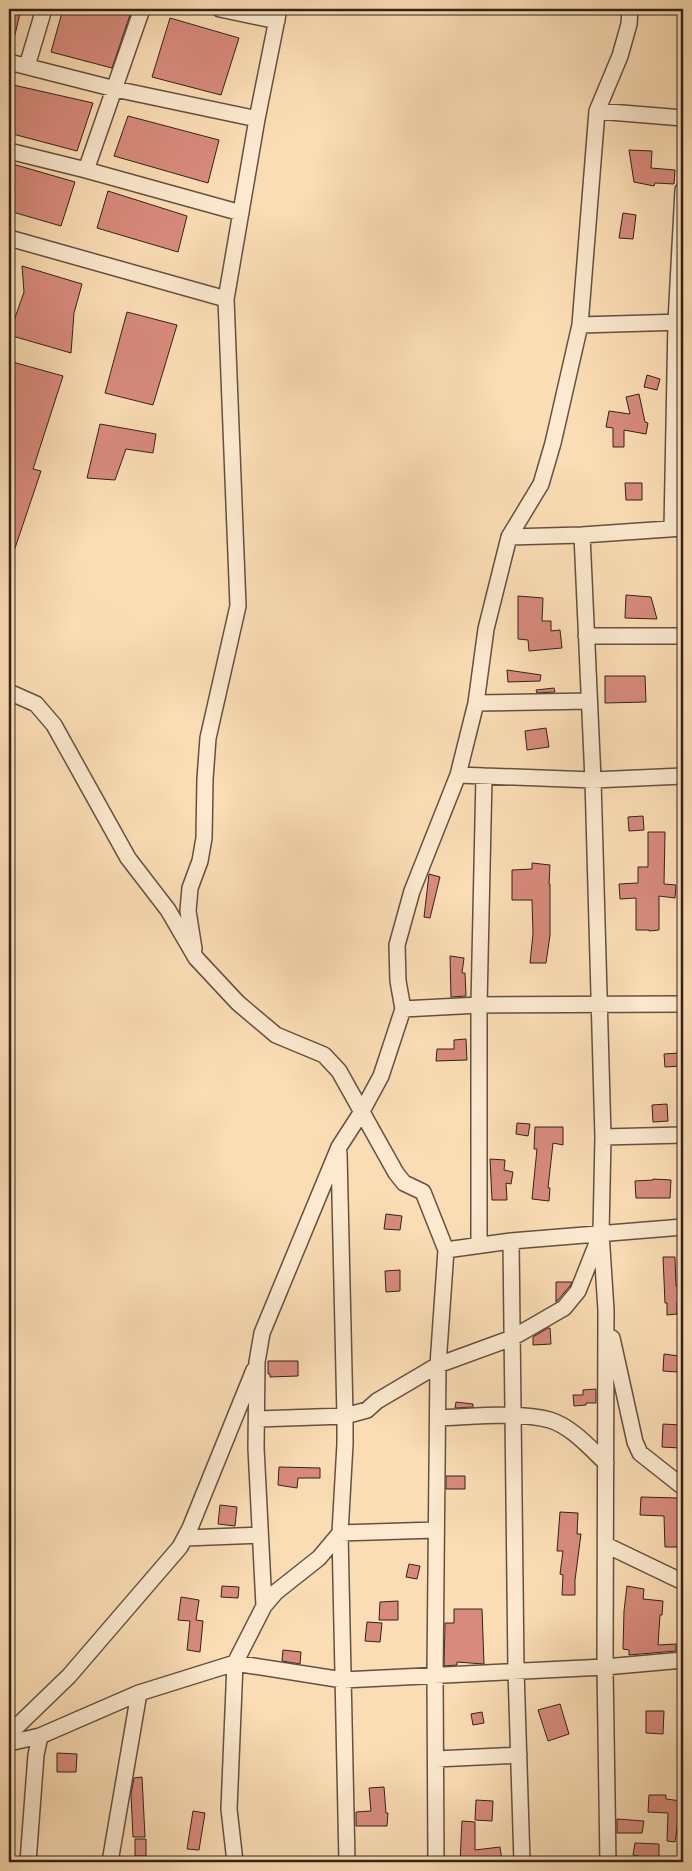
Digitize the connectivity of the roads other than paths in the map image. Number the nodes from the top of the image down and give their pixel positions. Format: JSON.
{"nodes":[{"id":1,"x":44,"y":9,"type":"edge"},
{"id":2,"x":142,"y":9,"type":"edge"},
{"id":3,"x":220,"y":9,"type":"edge"},
{"id":4,"x":630,"y":9,"type":"edge"},
{"id":5,"x":278,"y":15,"type":"edge"},
{"id":6,"x":9,"y":62,"type":"edge"},
{"id":7,"x":27,"y":66,"type":"junction"},
{"id":8,"x":115,"y":89,"type":"junction"},
{"id":9,"x":597,"y":111,"type":"junction"},
{"id":10,"x":257,"y":118,"type":"junction"},
{"id":11,"x":683,"y":118,"type":"edge"},
{"id":12,"x":9,"y":151,"type":"edge"},
{"id":13,"x":86,"y":170,"type":"junction"},
{"id":14,"x":683,"y":190,"type":"edge"},
{"id":15,"x":241,"y":213,"type":"junction"},
{"id":16,"x":9,"y":238,"type":"edge"},
{"id":17,"x":226,"y":299,"type":"junction"},
{"id":18,"x":680,"y":322,"type":"edge"},
{"id":19,"x":580,"y":325,"type":"junction"},
{"id":20,"x":678,"y":529,"type":"edge"},
{"id":21,"x":582,"y":535,"type":"junction"},
{"id":22,"x":509,"y":536,"type":"junction"},
{"id":23,"x":586,"y":636,"type":"junction"},
{"id":24,"x":683,"y":636,"type":"edge"},
{"id":25,"x":9,"y":692,"type":"edge"},
{"id":26,"x":589,"y":700,"type":"junction"},
{"id":27,"x":476,"y":703,"type":"junction"},
{"id":28,"x":458,"y":775,"type":"junction"},
{"id":29,"x":484,"y":776,"type":"junction"},
{"id":30,"x":683,"y":776,"type":"edge"},
{"id":31,"x":593,"y":780,"type":"junction"},
{"id":32,"x":196,"y":958,"type":"junction"},
{"id":33,"x":683,"y":1004,"type":"edge"},
{"id":34,"x":479,"y":1005,"type":"junction"},
{"id":35,"x":600,"y":1005,"type":"junction"},
{"id":36,"x":403,"y":1009,"type":"junction"},
{"id":37,"x":361,"y":1113,"type":"junction"},
{"id":38,"x":683,"y":1135,"type":"edge"},
{"id":39,"x":603,"y":1137,"type":"junction"},
{"id":40,"x":339,"y":1147,"type":"junction"},
{"id":41,"x":683,"y":1227,"type":"edge"},
{"id":42,"x":601,"y":1233,"type":"junction"},
{"id":43,"x":510,"y":1241,"type":"junction"},
{"id":44,"x":479,"y":1245,"type":"junction"},
{"id":45,"x":446,"y":1250,"type":"junction"},
{"id":46,"x":606,"y":1310,"type":"junction"},
{"id":47,"x":512,"y":1338,"type":"junction"},
{"id":48,"x":257,"y":1362,"type":"junction"},
{"id":49,"x":438,"y":1364,"type":"junction"},
{"id":50,"x":345,"y":1416,"type":"junction"},
{"id":51,"x":514,"y":1416,"type":"junction"},
{"id":52,"x":438,"y":1418,"type":"junction"},
{"id":53,"x":257,"y":1419,"type":"junction"},
{"id":54,"x":606,"y":1463,"type":"junction"},
{"id":55,"x":683,"y":1487,"type":"edge"},
{"id":56,"x":436,"y":1530,"type":"junction"},
{"id":57,"x":340,"y":1533,"type":"junction"},
{"id":58,"x":260,"y":1535,"type":"junction"},
{"id":59,"x":185,"y":1538,"type":"junction"},
{"id":60,"x":606,"y":1545,"type":"junction"},
{"id":61,"x":683,"y":1582,"type":"edge"},
{"id":62,"x":264,"y":1606,"type":"junction"},
{"id":63,"x":683,"y":1660,"type":"edge"},
{"id":64,"x":235,"y":1663,"type":"junction"},
{"id":65,"x":605,"y":1667,"type":"junction"},
{"id":66,"x":516,"y":1670,"type":"junction"},
{"id":67,"x":435,"y":1675,"type":"junction"},
{"id":68,"x":343,"y":1680,"type":"junction"},
{"id":69,"x":139,"y":1693,"type":"junction"},
{"id":70,"x":9,"y":1734,"type":"edge"},
{"id":71,"x":40,"y":1736,"type":"junction"},
{"id":72,"x":9,"y":1743,"type":"edge"},
{"id":73,"x":518,"y":1755,"type":"junction"},
{"id":74,"x":436,"y":1759,"type":"junction"},
{"id":75,"x":28,"y":1862,"type":"edge"},
{"id":76,"x":110,"y":1862,"type":"edge"},
{"id":77,"x":235,"y":1862,"type":"edge"},
{"id":78,"x":347,"y":1862,"type":"edge"},
{"id":79,"x":436,"y":1862,"type":"edge"},
{"id":80,"x":522,"y":1862,"type":"edge"},
{"id":81,"x":608,"y":1862,"type":"edge"}],
"edges":[{"from":1,"to":7,"type":"street"},
{"from":2,"to":8,"type":"street"},
{"from":3,"to":5,"type":"street"},
{"from":4,"to":9,"type":"street"},
{"from":5,"to":10,"type":"street"},
{"from":6,"to":7,"type":"street"},
{"from":7,"to":8,"type":"street"},
{"from":8,"to":10,"type":"street"},
{"from":8,"to":13,"type":"street"},
{"from":9,"to":11,"type":"street"},
{"from":9,"to":19,"type":"street"},
{"from":10,"to":15,"type":"street"},
{"from":12,"to":13,"type":"street"},
{"from":13,"to":15,"type":"street"},
{"from":14,"to":18,"type":"street"},
{"from":15,"to":17,"type":"street"},
{"from":16,"to":17,"type":"street"},
{"from":17,"to":32,"type":"street"},
{"from":18,"to":19,"type":"street"},
{"from":18,"to":20,"type":"street"},
{"from":19,"to":22,"type":"street"},
{"from":20,"to":21,"type":"street"},
{"from":21,"to":22,"type":"street"},
{"from":21,"to":23,"type":"street"},
{"from":22,"to":27,"type":"street"},
{"from":23,"to":24,"type":"street"},
{"from":23,"to":26,"type":"street"},
{"from":25,"to":32,"type":"street"},
{"from":26,"to":27,"type":"street"},
{"from":26,"to":31,"type":"street"},
{"from":27,"to":28,"type":"street"},
{"from":28,"to":29,"type":"street"},
{"from":28,"to":36,"type":"street"},
{"from":29,"to":31,"type":"street"},
{"from":29,"to":34,"type":"street"},
{"from":30,"to":31,"type":"street"},
{"from":31,"to":35,"type":"street"},
{"from":32,"to":37,"type":"street"},
{"from":33,"to":35,"type":"street"},
{"from":34,"to":35,"type":"street"},
{"from":34,"to":36,"type":"street"},
{"from":34,"to":44,"type":"street"},
{"from":35,"to":39,"type":"street"},
{"from":36,"to":37,"type":"street"},
{"from":37,"to":40,"type":"street"},
{"from":37,"to":45,"type":"street"},
{"from":38,"to":39,"type":"street"},
{"from":39,"to":42,"type":"street"},
{"from":40,"to":48,"type":"street"},
{"from":40,"to":50,"type":"street"},
{"from":41,"to":42,"type":"street"},
{"from":42,"to":43,"type":"street"},
{"from":42,"to":46,"type":"street"},
{"from":42,"to":47,"type":"street"},
{"from":43,"to":44,"type":"street"},
{"from":43,"to":47,"type":"street"},
{"from":44,"to":45,"type":"street"},
{"from":45,"to":49,"type":"street"},
{"from":46,"to":54,"type":"street"},
{"from":46,"to":55,"type":"street"},
{"from":47,"to":49,"type":"street"},
{"from":47,"to":51,"type":"street"},
{"from":48,"to":53,"type":"street"},
{"from":48,"to":59,"type":"street"},
{"from":49,"to":50,"type":"street"},
{"from":49,"to":52,"type":"street"},
{"from":50,"to":53,"type":"street"},
{"from":50,"to":57,"type":"street"},
{"from":51,"to":52,"type":"street"},
{"from":51,"to":54,"type":"street"},
{"from":51,"to":66,"type":"street"},
{"from":52,"to":56,"type":"street"},
{"from":53,"to":58,"type":"street"},
{"from":54,"to":60,"type":"street"},
{"from":56,"to":57,"type":"street"},
{"from":56,"to":67,"type":"street"},
{"from":57,"to":62,"type":"street"},
{"from":57,"to":68,"type":"street"},
{"from":58,"to":59,"type":"street"},
{"from":58,"to":62,"type":"street"},
{"from":59,"to":70,"type":"street"},
{"from":60,"to":61,"type":"street"},
{"from":60,"to":65,"type":"street"},
{"from":62,"to":64,"type":"street"},
{"from":63,"to":65,"type":"street"},
{"from":64,"to":68,"type":"street"},
{"from":64,"to":69,"type":"street"},
{"from":64,"to":77,"type":"street"},
{"from":65,"to":66,"type":"street"},
{"from":65,"to":81,"type":"street"},
{"from":66,"to":67,"type":"street"},
{"from":66,"to":73,"type":"street"},
{"from":67,"to":68,"type":"street"},
{"from":67,"to":74,"type":"street"},
{"from":68,"to":78,"type":"street"},
{"from":69,"to":71,"type":"street"},
{"from":69,"to":76,"type":"street"},
{"from":71,"to":72,"type":"street"},
{"from":71,"to":75,"type":"street"},
{"from":73,"to":74,"type":"street"},
{"from":73,"to":80,"type":"street"},
{"from":74,"to":79,"type":"street"}]}
